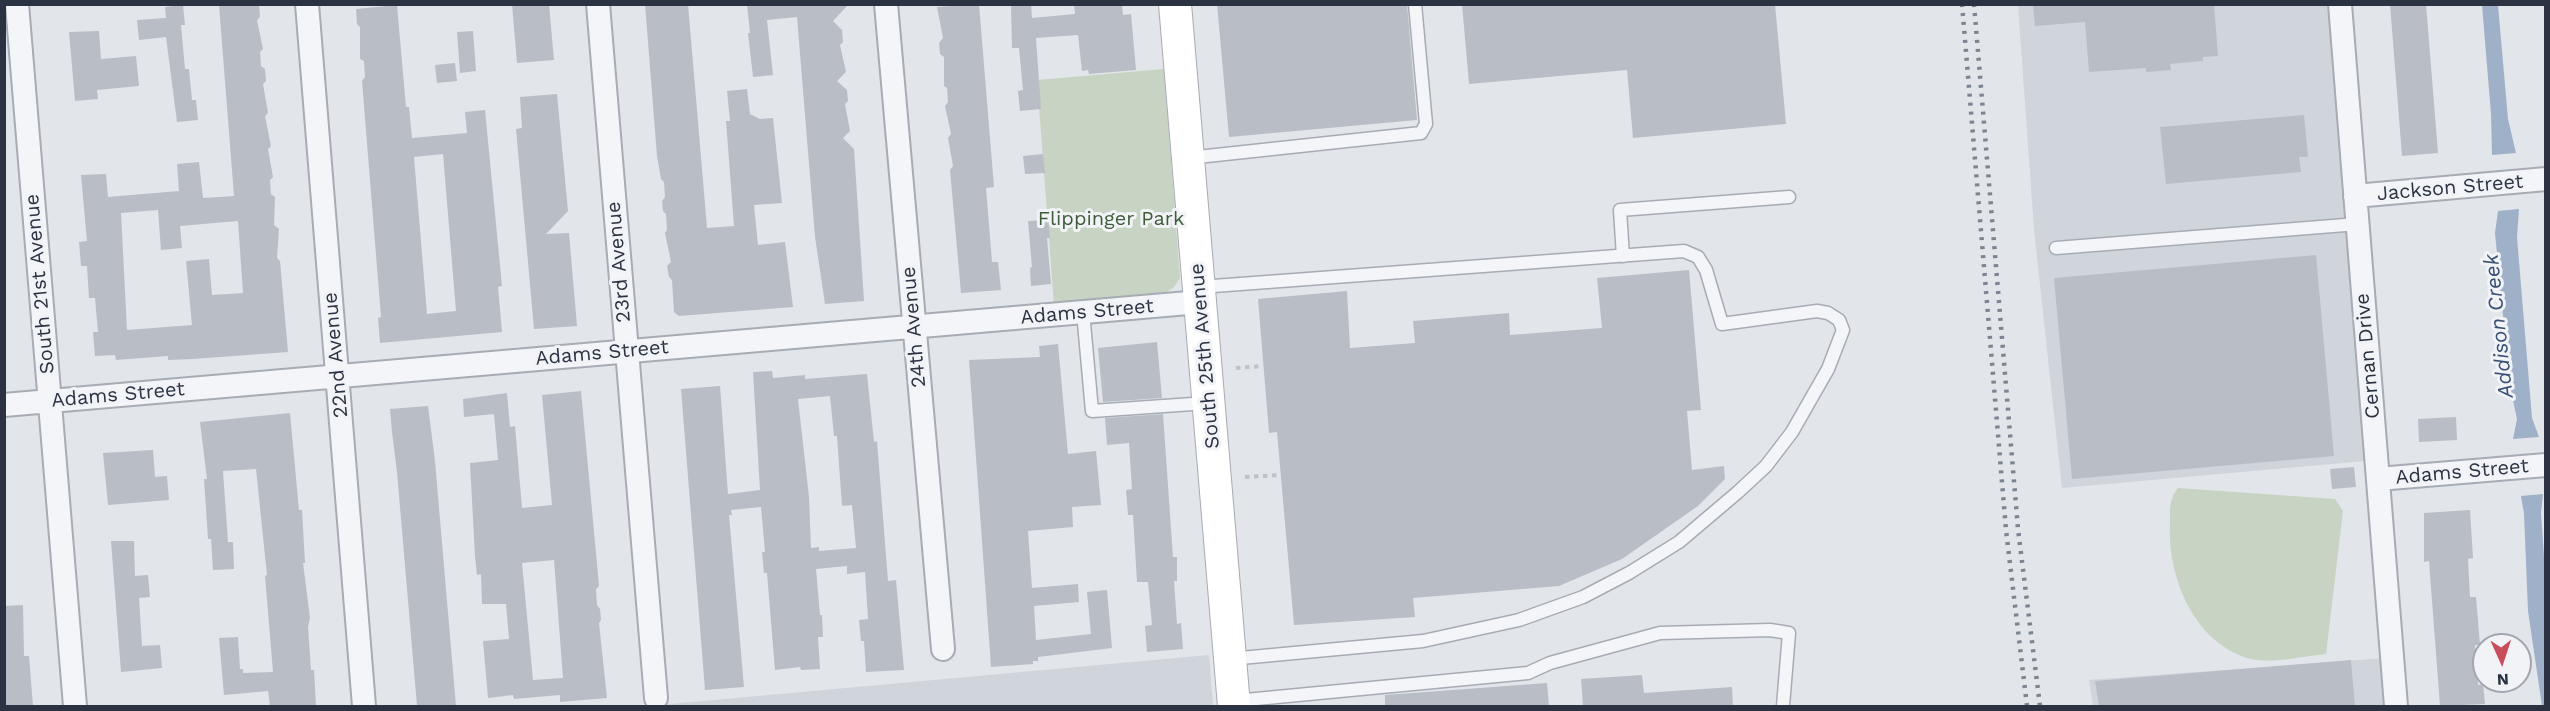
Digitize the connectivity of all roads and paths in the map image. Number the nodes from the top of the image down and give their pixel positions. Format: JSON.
{"nodes":[{"id":1,"x":16,"y":4,"type":"edge"},
{"id":2,"x":307,"y":4,"type":"edge"},
{"id":3,"x":598,"y":4,"type":"edge"},
{"id":4,"x":886,"y":4,"type":"edge"},
{"id":5,"x":1175,"y":4,"type":"edge"},
{"id":6,"x":1415,"y":4,"type":"edge"},
{"id":7,"x":2340,"y":4,"type":"edge"},
{"id":8,"x":1188,"y":158,"type":"junction"},
{"id":9,"x":2546,"y":179,"type":"edge"},
{"id":10,"x":2355,"y":196,"type":"junction"},
{"id":11,"x":1788,"y":197,"type":"dead end"},
{"id":12,"x":2358,"y":224,"type":"junction"},
{"id":13,"x":2056,"y":248,"type":"dead end"},
{"id":14,"x":1623,"y":256,"type":"junction"},
{"id":15,"x":1200,"y":295,"type":"junction"},
{"id":16,"x":1083,"y":312,"type":"junction"},
{"id":17,"x":914,"y":327,"type":"junction"},
{"id":18,"x":626,"y":351,"type":"junction"},
{"id":19,"x":1263,"y":366,"type":"dead end"},
{"id":20,"x":1236,"y":369,"type":"dead end"},
{"id":21,"x":338,"y":376,"type":"junction"},
{"id":22,"x":49,"y":401,"type":"junction"},
{"id":23,"x":1209,"y":403,"type":"junction"},
{"id":24,"x":4,"y":405,"type":"edge"},
{"id":25,"x":2546,"y":465,"type":"edge"},
{"id":26,"x":1281,"y":475,"type":"dead end"},
{"id":27,"x":1245,"y":477,"type":"dead end"},
{"id":28,"x":2378,"y":479,"type":"junction"},
{"id":29,"x":943,"y":649,"type":"dead end"},
{"id":30,"x":1230,"y":659,"type":"junction"},
{"id":31,"x":656,"y":698,"type":"dead end"},
{"id":32,"x":1234,"y":704,"type":"edge"},
{"id":33,"x":75,"y":706,"type":"edge"},
{"id":34,"x":364,"y":706,"type":"edge"},
{"id":35,"x":1783,"y":706,"type":"edge"},
{"id":36,"x":2396,"y":706,"type":"edge"}],
"edges":[{"from":1,"to":22,"type":"street","name":"South 21st Avenue"},
{"from":2,"to":21,"type":"street","name":"22nd Avenue"},
{"from":3,"to":18,"type":"street","name":"23rd Avenue"},
{"from":4,"to":17,"type":"street","name":"24th Avenue"},
{"from":5,"to":8,"type":"main road","name":"South 25th Avenue"},
{"from":6,"to":8,"type":"lane"},
{"from":7,"to":10,"type":"street","name":"Cernan Drive"},
{"from":8,"to":15,"type":"main road","name":"South 25th Avenue"},
{"from":9,"to":10,"type":"street","name":"Jackson Street"},
{"from":10,"to":12,"type":"street","name":"Cernan Drive"},
{"from":11,"to":14,"type":"lane"},
{"from":12,"to":13,"type":"lane"},
{"from":12,"to":28,"type":"street","name":"Cernan Drive"},
{"from":14,"to":15,"type":"lane"},
{"from":14,"to":30,"type":"lane"},
{"from":15,"to":16,"type":"street","name":"Adams Street"},
{"from":15,"to":23,"type":"main road","name":"South 25th Avenue"},
{"from":16,"to":17,"type":"street","name":"Adams Street"},
{"from":16,"to":23,"type":"lane"},
{"from":17,"to":18,"type":"street","name":"Adams Street"},
{"from":17,"to":29,"type":"street","name":"24th Avenue"},
{"from":18,"to":21,"type":"street","name":"Adams Street"},
{"from":18,"to":31,"type":"street","name":"23rd Avenue"},
{"from":19,"to":20,"type":"path"},
{"from":21,"to":22,"type":"street","name":"Adams Street"},
{"from":21,"to":34,"type":"street","name":"22nd Avenue"},
{"from":22,"to":24,"type":"street","name":"Adams Street"},
{"from":22,"to":33,"type":"street","name":"South 21st Avenue"},
{"from":23,"to":30,"type":"main road","name":"South 25th Avenue"},
{"from":25,"to":28,"type":"street","name":"Adams Street"},
{"from":26,"to":27,"type":"path"},
{"from":28,"to":36,"type":"street","name":"Cernan Drive"},
{"from":30,"to":32,"type":"main road","name":"South 25th Avenue"},
{"from":32,"to":35,"type":"lane"}]}
